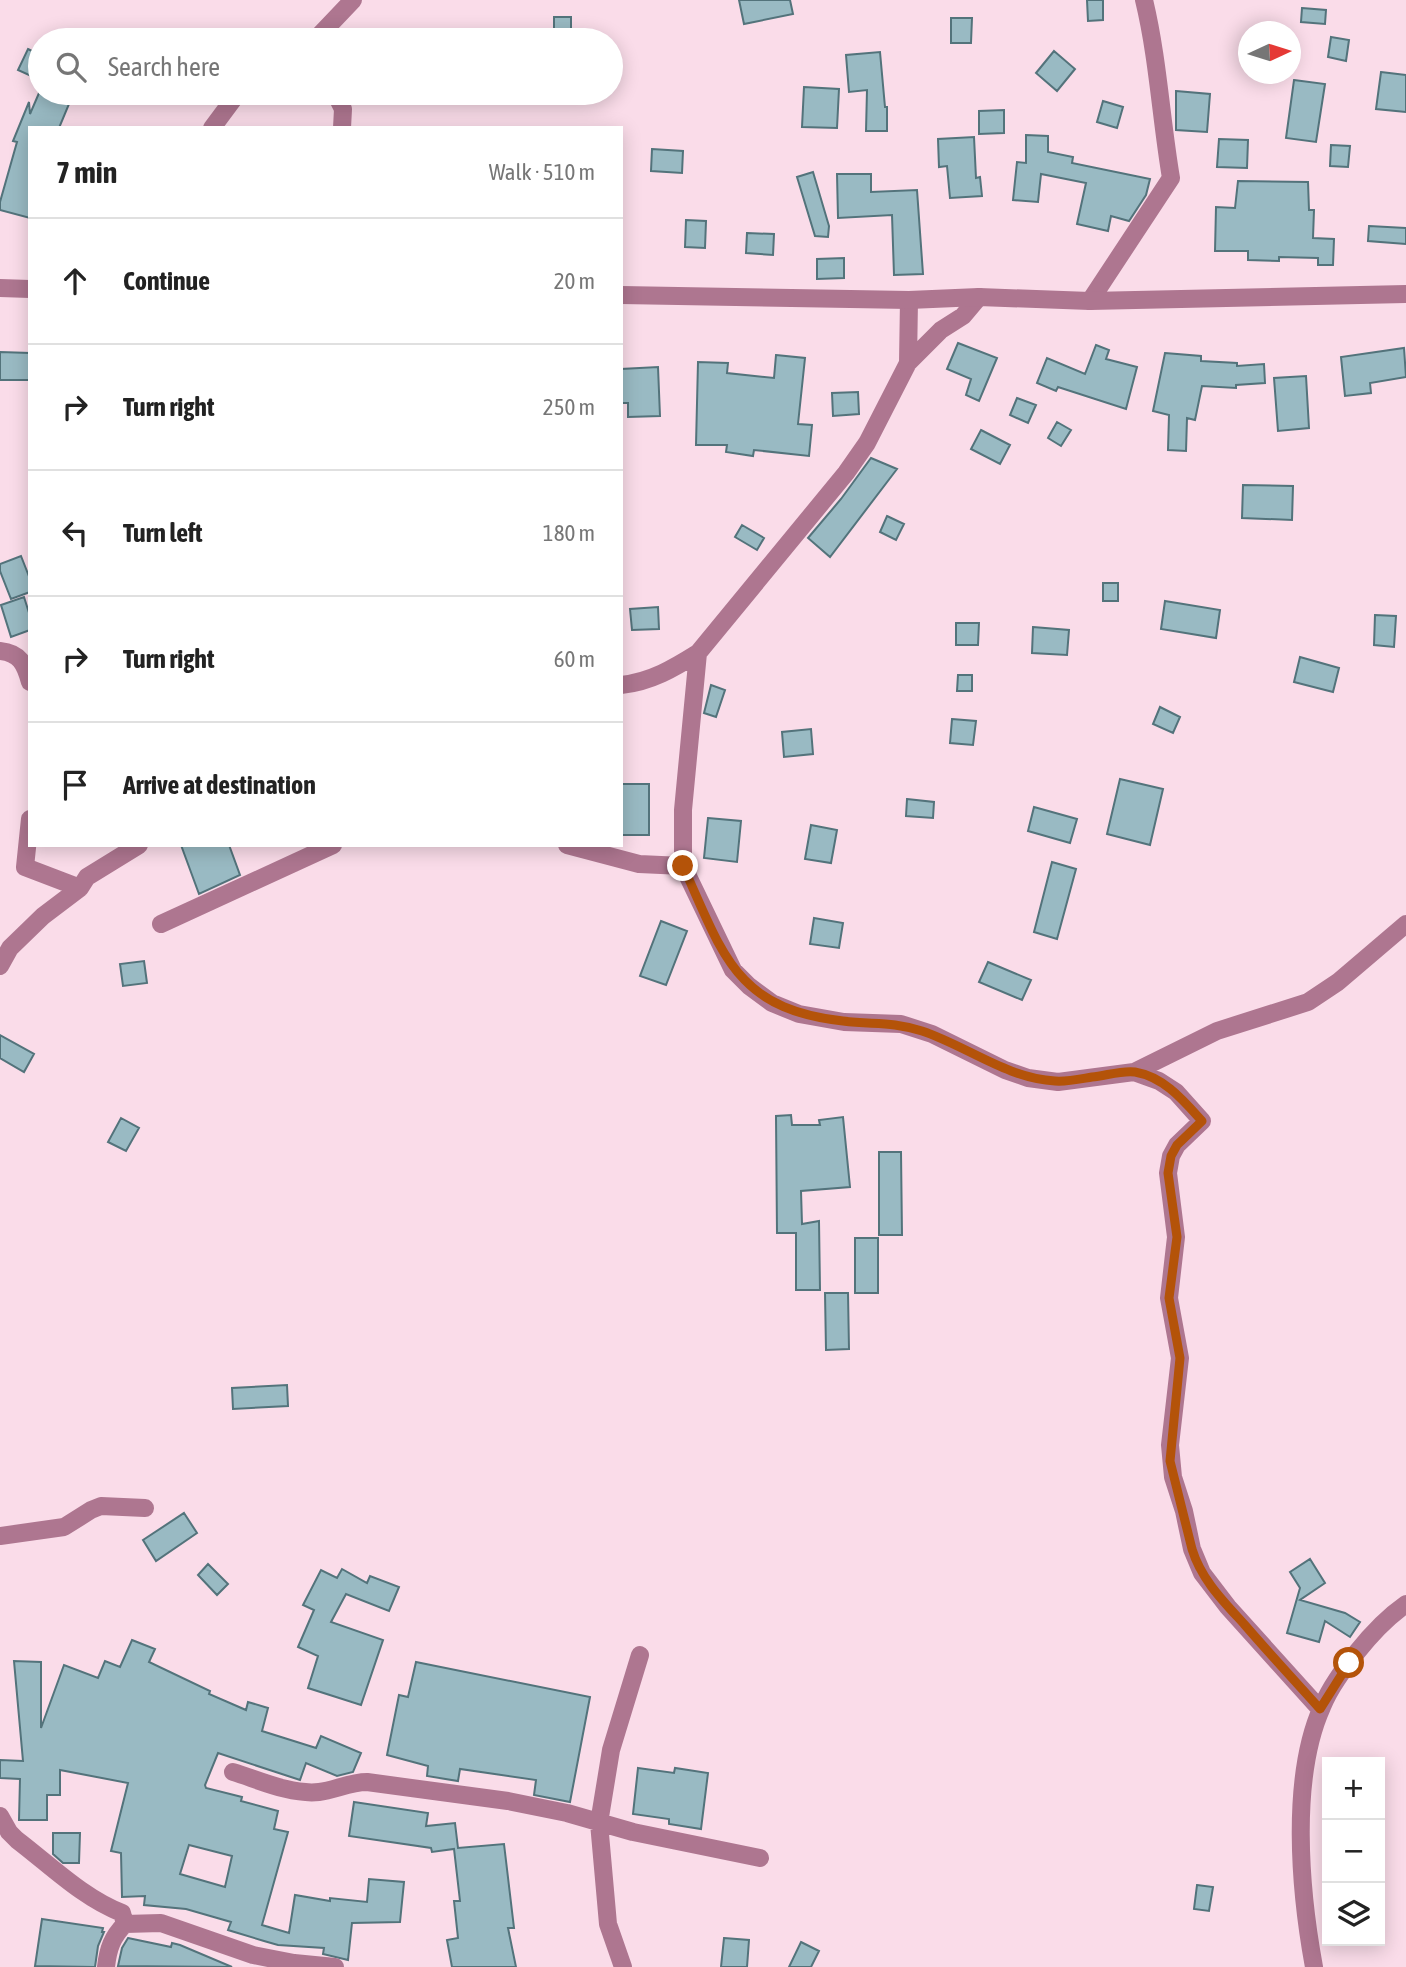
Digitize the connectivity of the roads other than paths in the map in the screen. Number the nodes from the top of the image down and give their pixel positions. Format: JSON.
{"nodes":[{"id":1,"x":353,"y":0,"type":"edge"},
{"id":2,"x":1144,"y":0,"type":"edge"},
{"id":3,"x":1156,"y":0,"type":"edge"},
{"id":4,"x":1150,"y":27,"type":"junction"},
{"id":5,"x":326,"y":28,"type":"edge"},
{"id":6,"x":229,"y":105,"type":"edge"},
{"id":7,"x":342,"y":105,"type":"edge"},
{"id":8,"x":213,"y":126,"type":"edge"},
{"id":9,"x":342,"y":126,"type":"edge"},
{"id":10,"x":0,"y":288,"type":"edge"},
{"id":11,"x":28,"y":289,"type":"edge"},
{"id":12,"x":1406,"y":294,"type":"edge"},
{"id":13,"x":623,"y":295,"type":"edge"},
{"id":14,"x":979,"y":297,"type":"junction"},
{"id":15,"x":909,"y":300,"type":"junction"},
{"id":16,"x":1090,"y":301,"type":"junction"},
{"id":17,"x":908,"y":363,"type":"junction"},
{"id":18,"x":0,"y":651,"type":"edge"},
{"id":19,"x":698,"y":653,"type":"junction"},
{"id":20,"x":28,"y":676,"type":"edge"},
{"id":21,"x":623,"y":685,"type":"edge"},
{"id":22,"x":28,"y":838,"type":"edge"},
{"id":23,"x":136,"y":847,"type":"edge"},
{"id":24,"x":329,"y":847,"type":"edge"},
{"id":25,"x":575,"y":847,"type":"edge"},
{"id":26,"x":683,"y":866,"type":"junction"},
{"id":27,"x":79,"y":888,"type":"junction"},
{"id":28,"x":161,"y":924,"type":"dead end"},
{"id":29,"x":1406,"y":924,"type":"edge"},
{"id":30,"x":0,"y":966,"type":"edge"},
{"id":31,"x":1134,"y":1072,"type":"junction"},
{"id":32,"x":145,"y":1508,"type":"dead end"},
{"id":33,"x":0,"y":1536,"type":"edge"},
{"id":34,"x":1406,"y":1604,"type":"edge"},
{"id":35,"x":640,"y":1655,"type":"dead end"},
{"id":36,"x":1320,"y":1709,"type":"junction"},
{"id":37,"x":233,"y":1772,"type":"dead end"},
{"id":38,"x":0,"y":1816,"type":"edge"},
{"id":39,"x":599,"y":1823,"type":"junction"},
{"id":40,"x":760,"y":1858,"type":"dead end"},
{"id":41,"x":125,"y":1924,"type":"junction"},
{"id":42,"x":106,"y":1967,"type":"edge"},
{"id":43,"x":335,"y":1967,"type":"edge"},
{"id":44,"x":623,"y":1967,"type":"edge"},
{"id":45,"x":1314,"y":1967,"type":"edge"}],
"edges":[{"from":1,"to":5,"type":"street"},
{"from":2,"to":4,"type":"street"},
{"from":3,"to":4,"type":"street"},
{"from":4,"to":16,"type":"street"},
{"from":6,"to":8,"type":"street"},
{"from":7,"to":9,"type":"street"},
{"from":10,"to":11,"type":"street"},
{"from":12,"to":16,"type":"street"},
{"from":13,"to":15,"type":"street"},
{"from":14,"to":15,"type":"street"},
{"from":14,"to":16,"type":"street"},
{"from":14,"to":17,"type":"street"},
{"from":15,"to":17,"type":"street"},
{"from":17,"to":19,"type":"street"},
{"from":18,"to":20,"type":"street"},
{"from":19,"to":21,"type":"street"},
{"from":19,"to":26,"type":"street"},
{"from":22,"to":27,"type":"street"},
{"from":23,"to":27,"type":"street"},
{"from":24,"to":28,"type":"street"},
{"from":25,"to":26,"type":"street"},
{"from":26,"to":31,"type":"street"},
{"from":27,"to":30,"type":"street"},
{"from":29,"to":31,"type":"street"},
{"from":31,"to":36,"type":"street"},
{"from":32,"to":33,"type":"street"},
{"from":34,"to":36,"type":"street"},
{"from":35,"to":39,"type":"street"},
{"from":36,"to":45,"type":"street"},
{"from":37,"to":39,"type":"street"},
{"from":38,"to":41,"type":"street"},
{"from":39,"to":40,"type":"street"},
{"from":39,"to":44,"type":"street"},
{"from":41,"to":42,"type":"street"},
{"from":41,"to":43,"type":"street"}]}
